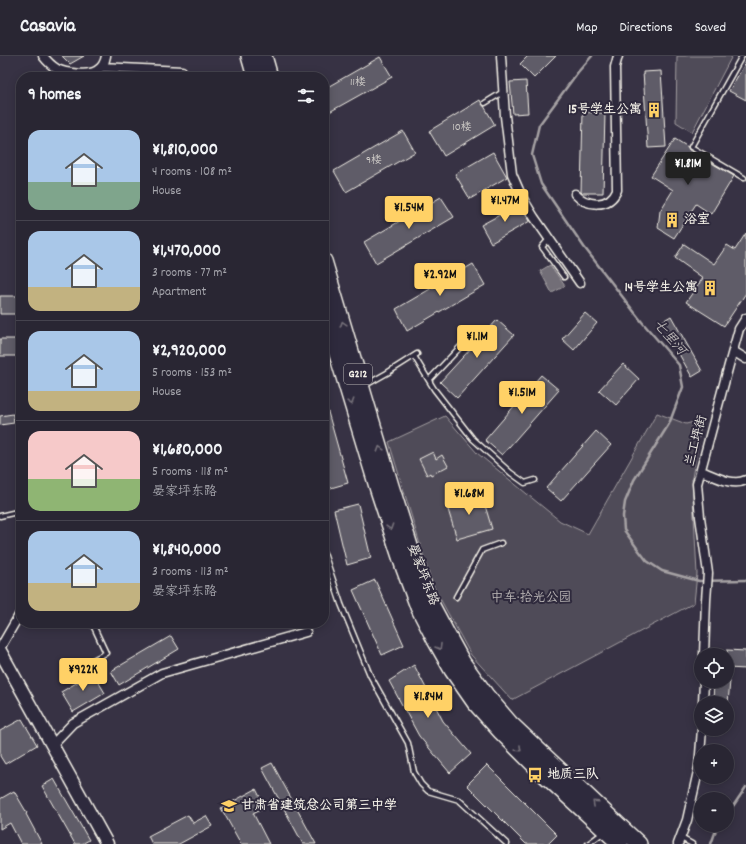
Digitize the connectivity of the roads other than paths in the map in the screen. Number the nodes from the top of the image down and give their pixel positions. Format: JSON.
{"nodes":[{"id":1,"x":43,"y":56,"type":"edge"},
{"id":2,"x":106,"y":56,"type":"edge"},
{"id":3,"x":249,"y":56,"type":"edge"},
{"id":4,"x":264,"y":56,"type":"edge"},
{"id":5,"x":501,"y":56,"type":"edge"},
{"id":6,"x":618,"y":56,"type":"edge"},
{"id":7,"x":742,"y":56,"type":"edge"},
{"id":8,"x":102,"y":67,"type":"junction"},
{"id":9,"x":182,"y":71,"type":"dead end"},
{"id":10,"x":67,"y":72,"type":"edge"},
{"id":11,"x":94,"y":72,"type":"edge"},
{"id":12,"x":254,"y":72,"type":"edge"},
{"id":13,"x":269,"y":72,"type":"edge"},
{"id":14,"x":504,"y":92,"type":"junction"},
{"id":15,"x":485,"y":103,"type":"dead end"},
{"id":16,"x":744,"y":178,"type":"dead end"},
{"id":17,"x":575,"y":194,"type":"dead end"},
{"id":18,"x":549,"y":239,"type":"junction"},
{"id":19,"x":564,"y":277,"type":"dead end"},
{"id":20,"x":329,"y":278,"type":"edge"},
{"id":21,"x":580,"y":283,"type":"dead end"},
{"id":22,"x":746,"y":318,"type":"edge"},
{"id":23,"x":329,"y":328,"type":"edge"},
{"id":24,"x":465,"y":342,"type":"dead end"},
{"id":25,"x":733,"y":351,"type":"junction"},
{"id":26,"x":746,"y":359,"type":"edge"},
{"id":27,"x":429,"y":380,"type":"junction"},
{"id":28,"x":362,"y":387,"type":"junction"},
{"id":29,"x":701,"y":471,"type":"junction"},
{"id":30,"x":535,"y":480,"type":"dead end"},
{"id":31,"x":746,"y":480,"type":"edge"},
{"id":32,"x":16,"y":512,"type":"edge"},
{"id":33,"x":0,"y":516,"type":"edge"},
{"id":34,"x":501,"y":543,"type":"dead end"},
{"id":35,"x":329,"y":568,"type":"edge"},
{"id":36,"x":456,"y":596,"type":"dead end"},
{"id":37,"x":16,"y":620,"type":"edge"},
{"id":38,"x":94,"y":628,"type":"edge"},
{"id":39,"x":306,"y":632,"type":"dead end"},
{"id":40,"x":704,"y":648,"type":"edge"},
{"id":41,"x":0,"y":650,"type":"edge"},
{"id":42,"x":81,"y":666,"type":"dead end"},
{"id":43,"x":480,"y":699,"type":"junction"},
{"id":44,"x":701,"y":736,"type":"edge"},
{"id":45,"x":52,"y":745,"type":"junction"},
{"id":46,"x":616,"y":837,"type":"edge"},
{"id":47,"x":679,"y":841,"type":"edge"},
{"id":48,"x":107,"y":844,"type":"edge"},
{"id":49,"x":507,"y":844,"type":"edge"},
{"id":50,"x":588,"y":844,"type":"edge"},
{"id":51,"x":634,"y":844,"type":"edge"},
{"id":52,"x":639,"y":844,"type":"edge"},
{"id":53,"x":692,"y":844,"type":"edge"}],
"edges":[{"from":1,"to":10,"type":"street"},
{"from":2,"to":8,"type":"street"},
{"from":3,"to":12,"type":"highway"},
{"from":4,"to":13,"type":"highway"},
{"from":5,"to":14,"type":"street"},
{"from":6,"to":17,"type":"street"},
{"from":7,"to":16,"type":"lane"},
{"from":8,"to":9,"type":"street"},
{"from":8,"to":11,"type":"street"},
{"from":14,"to":15,"type":"lane"},
{"from":14,"to":18,"type":"street"},
{"from":18,"to":19,"type":"lane"},
{"from":18,"to":21,"type":"street"},
{"from":28,"to":20,"type":"highway","name":"晏家坪东路","number":"G212","one_way":true},
{"from":22,"to":25,"type":"street","name":"兰工坪街"},
{"from":23,"to":43,"type":"highway","name":"晏家坪东路","number":"G212","one_way":true},
{"from":24,"to":27,"type":"lane"},
{"from":25,"to":26,"type":"street"},
{"from":25,"to":29,"type":"street","name":"兰工坪街"},
{"from":27,"to":28,"type":"lane"},
{"from":27,"to":30,"type":"lane"},
{"from":43,"to":28,"type":"highway","name":"晏家坪东路","number":"G212","one_way":true},
{"from":29,"to":31,"type":"street"},
{"from":29,"to":40,"type":"street","name":"兰工坪街"},
{"from":32,"to":33,"type":"lane"},
{"from":34,"to":36,"type":"lane"},
{"from":35,"to":49,"type":"lane"},
{"from":37,"to":41,"type":"street"},
{"from":38,"to":42,"type":"lane"},
{"from":39,"to":45,"type":"street"},
{"from":41,"to":45,"type":"street"},
{"from":43,"to":46,"type":"highway","name":"晏家坪东路","number":"G212"},
{"from":44,"to":47,"type":"street"},
{"from":45,"to":48,"type":"street"},
{"from":46,"to":50,"type":"lane"},
{"from":46,"to":51,"type":"highway","number":"G212"},
{"from":46,"to":52,"type":"highway"},
{"from":47,"to":53,"type":"lane"}]}
